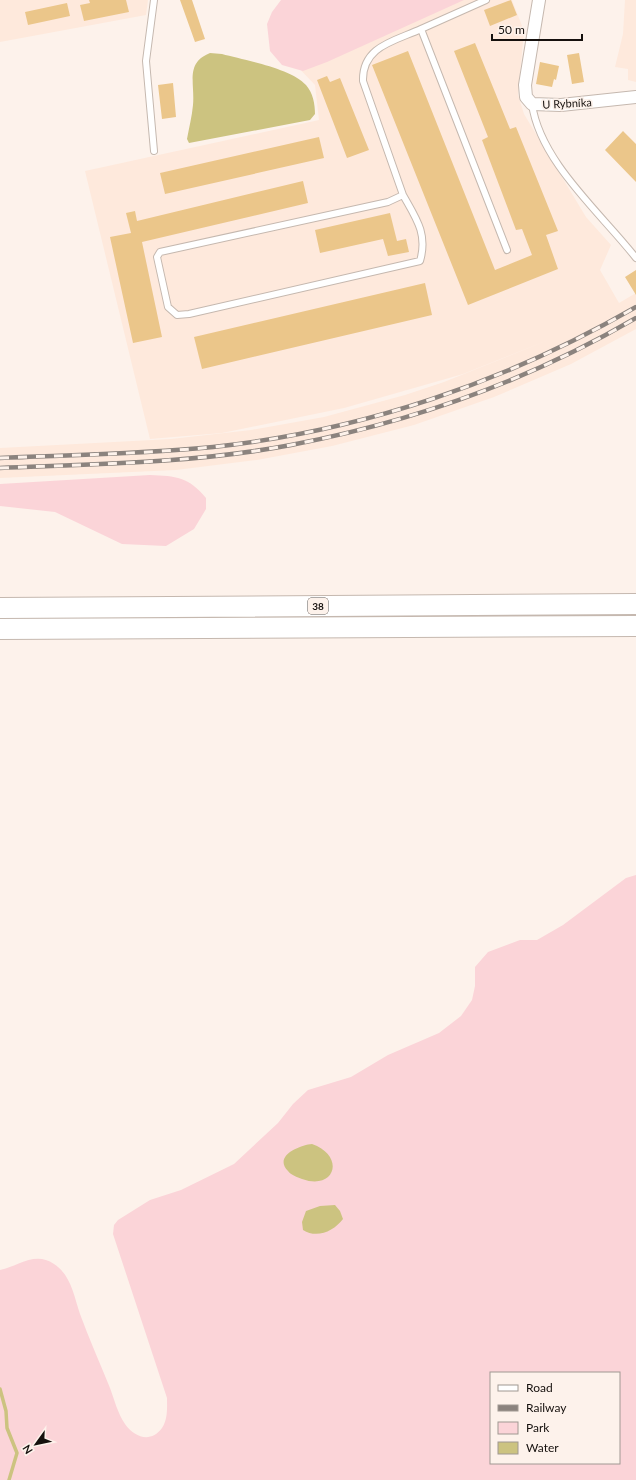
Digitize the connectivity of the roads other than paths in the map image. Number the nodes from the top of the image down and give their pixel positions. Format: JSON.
{"nodes":[{"id":1,"x":154,"y":0,"type":"edge"},
{"id":2,"x":486,"y":0,"type":"edge"},
{"id":3,"x":539,"y":0,"type":"edge"},
{"id":4,"x":421,"y":29,"type":"junction"},
{"id":5,"x":636,"y":97,"type":"edge"},
{"id":6,"x":532,"y":104,"type":"junction"},
{"id":7,"x":154,"y":151,"type":"dead end"},
{"id":8,"x":403,"y":195,"type":"junction"},
{"id":9,"x":507,"y":250,"type":"dead end"},
{"id":10,"x":636,"y":258,"type":"edge"},
{"id":11,"x":636,"y":604,"type":"edge"},
{"id":12,"x":0,"y":608,"type":"edge"},
{"id":13,"x":636,"y":626,"type":"edge"},
{"id":14,"x":0,"y":629,"type":"edge"}],
"edges":[{"from":1,"to":7,"type":"lane"},
{"from":2,"to":4,"type":"lane"},
{"from":3,"to":6,"type":"street","name":"U Rybníka"},
{"from":4,"to":8,"type":"lane"},
{"from":4,"to":9,"type":"lane"},
{"from":5,"to":6,"type":"street","name":"U Rybníka"},
{"from":6,"to":10,"type":"lane"},
{"from":8,"to":8,"type":"lane"},
{"from":11,"to":12,"type":"highway","number":"38"},
{"from":13,"to":14,"type":"highway","number":"38"}]}
